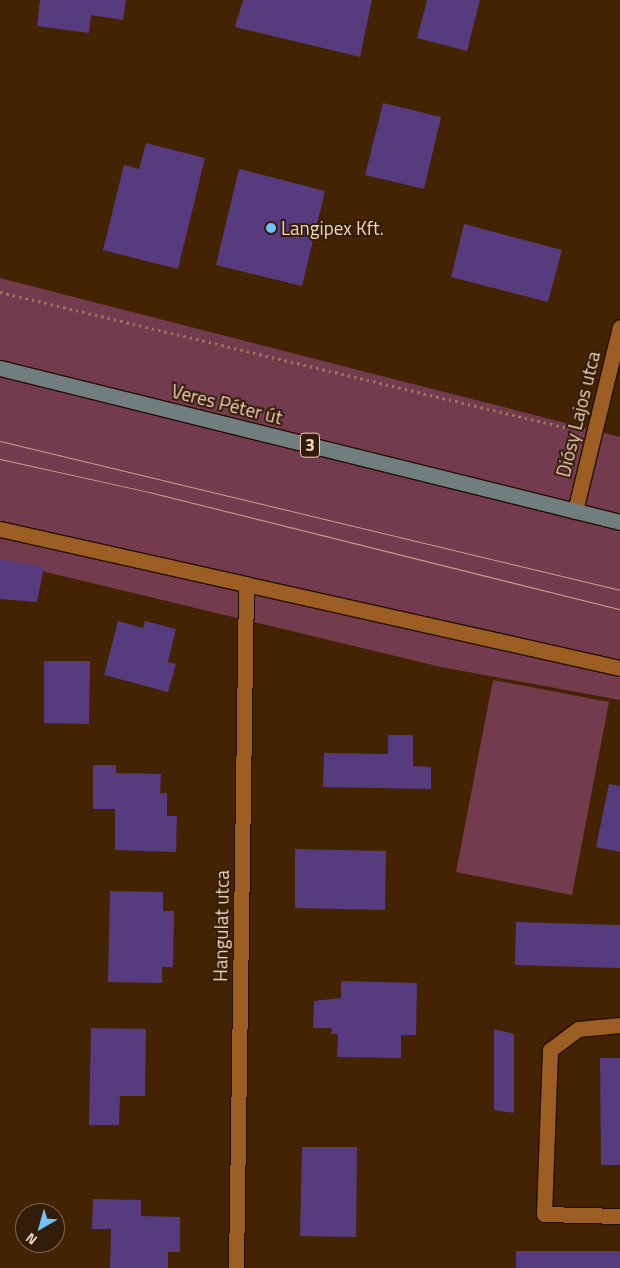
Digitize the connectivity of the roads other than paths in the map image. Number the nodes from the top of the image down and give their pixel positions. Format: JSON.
{"nodes":[{"id":1,"x":620,"y":327,"type":"edge"},
{"id":2,"x":0,"y":368,"type":"edge"},
{"id":3,"x":575,"y":511,"type":"junction"},
{"id":4,"x":620,"y":522,"type":"edge"},
{"id":5,"x":0,"y":529,"type":"edge"},
{"id":6,"x":246,"y":584,"type":"junction"},
{"id":7,"x":620,"y":668,"type":"edge"},
{"id":8,"x":620,"y":1025,"type":"edge"},
{"id":9,"x":620,"y":1216,"type":"edge"},
{"id":10,"x":236,"y":1268,"type":"edge"}],
"edges":[{"from":1,"to":3,"type":"street","name":"Diósy Lajos utca"},
{"from":2,"to":3,"type":"main road","name":"Veres Péter út","number":"3"},
{"from":3,"to":4,"type":"main road","name":"Veres Péter út","number":"3"},
{"from":5,"to":6,"type":"street"},
{"from":6,"to":7,"type":"street"},
{"from":6,"to":10,"type":"street","name":"Hangulat utca"},
{"from":8,"to":9,"type":"street"}]}
